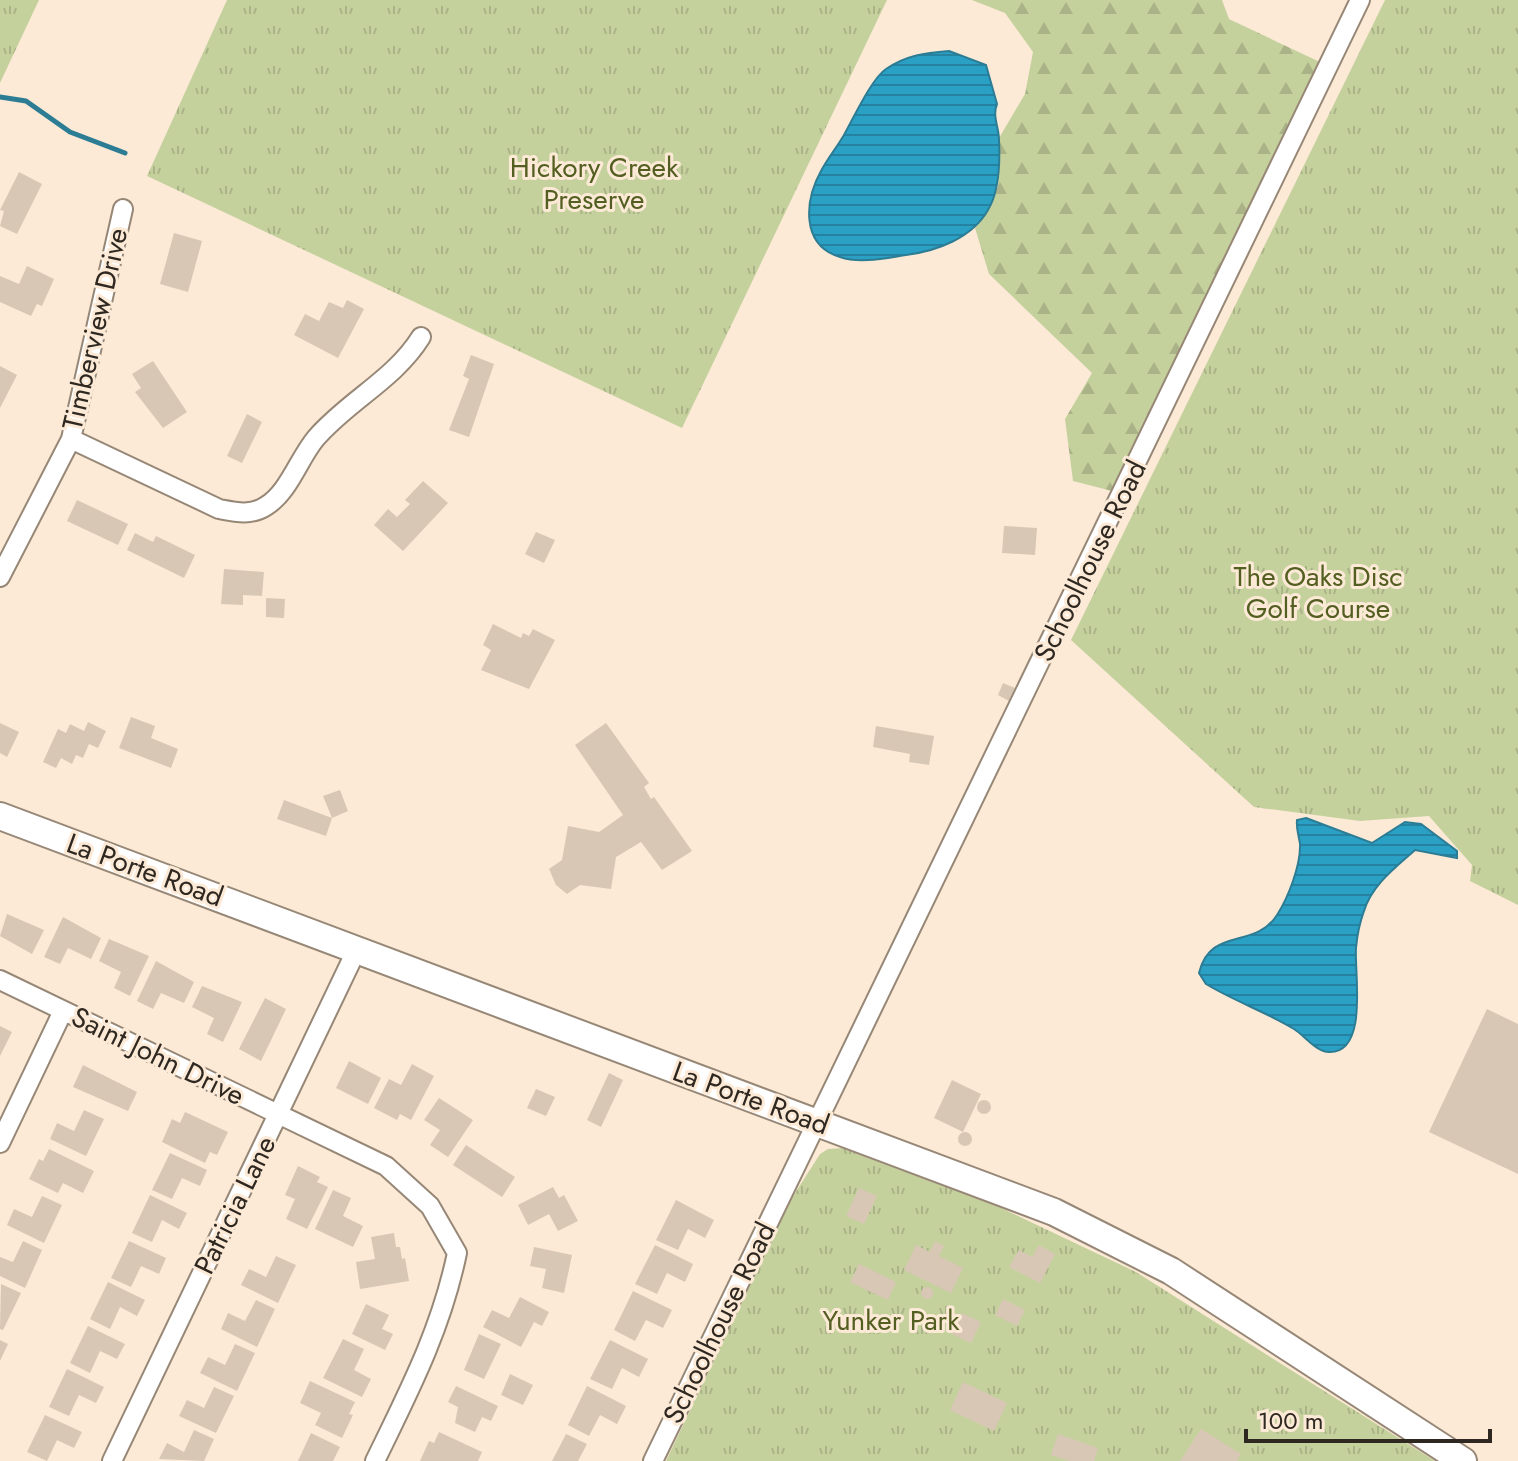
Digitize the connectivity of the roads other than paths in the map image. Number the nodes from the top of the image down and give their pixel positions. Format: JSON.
{"nodes":[{"id":1,"x":1360,"y":0,"type":"edge"},
{"id":2,"x":123,"y":209,"type":"dead end"},
{"id":3,"x":421,"y":337,"type":"dead end"},
{"id":4,"x":71,"y":439,"type":"junction"},
{"id":5,"x":0,"y":577,"type":"edge"},
{"id":6,"x":0,"y":816,"type":"edge"},
{"id":7,"x":357,"y":949,"type":"junction"},
{"id":8,"x":0,"y":980,"type":"edge"},
{"id":9,"x":63,"y":1011,"type":"junction"},
{"id":10,"x":279,"y":1115,"type":"junction"},
{"id":11,"x":819,"y":1122,"type":"junction"},
{"id":12,"x":0,"y":1143,"type":"edge"},
{"id":13,"x":112,"y":1461,"type":"edge"},
{"id":14,"x":375,"y":1461,"type":"edge"},
{"id":15,"x":653,"y":1461,"type":"edge"},
{"id":16,"x":1463,"y":1461,"type":"edge"}],
"edges":[{"from":1,"to":11,"type":"street","name":"Schoolhouse Road"},
{"from":2,"to":4,"type":"street","name":"Timberview Drive"},
{"from":3,"to":4,"type":"street"},
{"from":4,"to":5,"type":"street","name":"Timberview Drive"},
{"from":6,"to":7,"type":"street","name":"La Porte Road"},
{"from":7,"to":10,"type":"street","name":"Patricia Lane"},
{"from":7,"to":11,"type":"street","name":"La Porte Road"},
{"from":8,"to":9,"type":"street","name":"Saint John Drive"},
{"from":9,"to":10,"type":"street","name":"Saint John Drive"},
{"from":9,"to":12,"type":"street"},
{"from":10,"to":13,"type":"street","name":"Patricia Lane"},
{"from":10,"to":14,"type":"street","name":"Saint John Drive"},
{"from":11,"to":15,"type":"street","name":"Schoolhouse Road"},
{"from":11,"to":16,"type":"street","name":"La Porte Road"}]}
